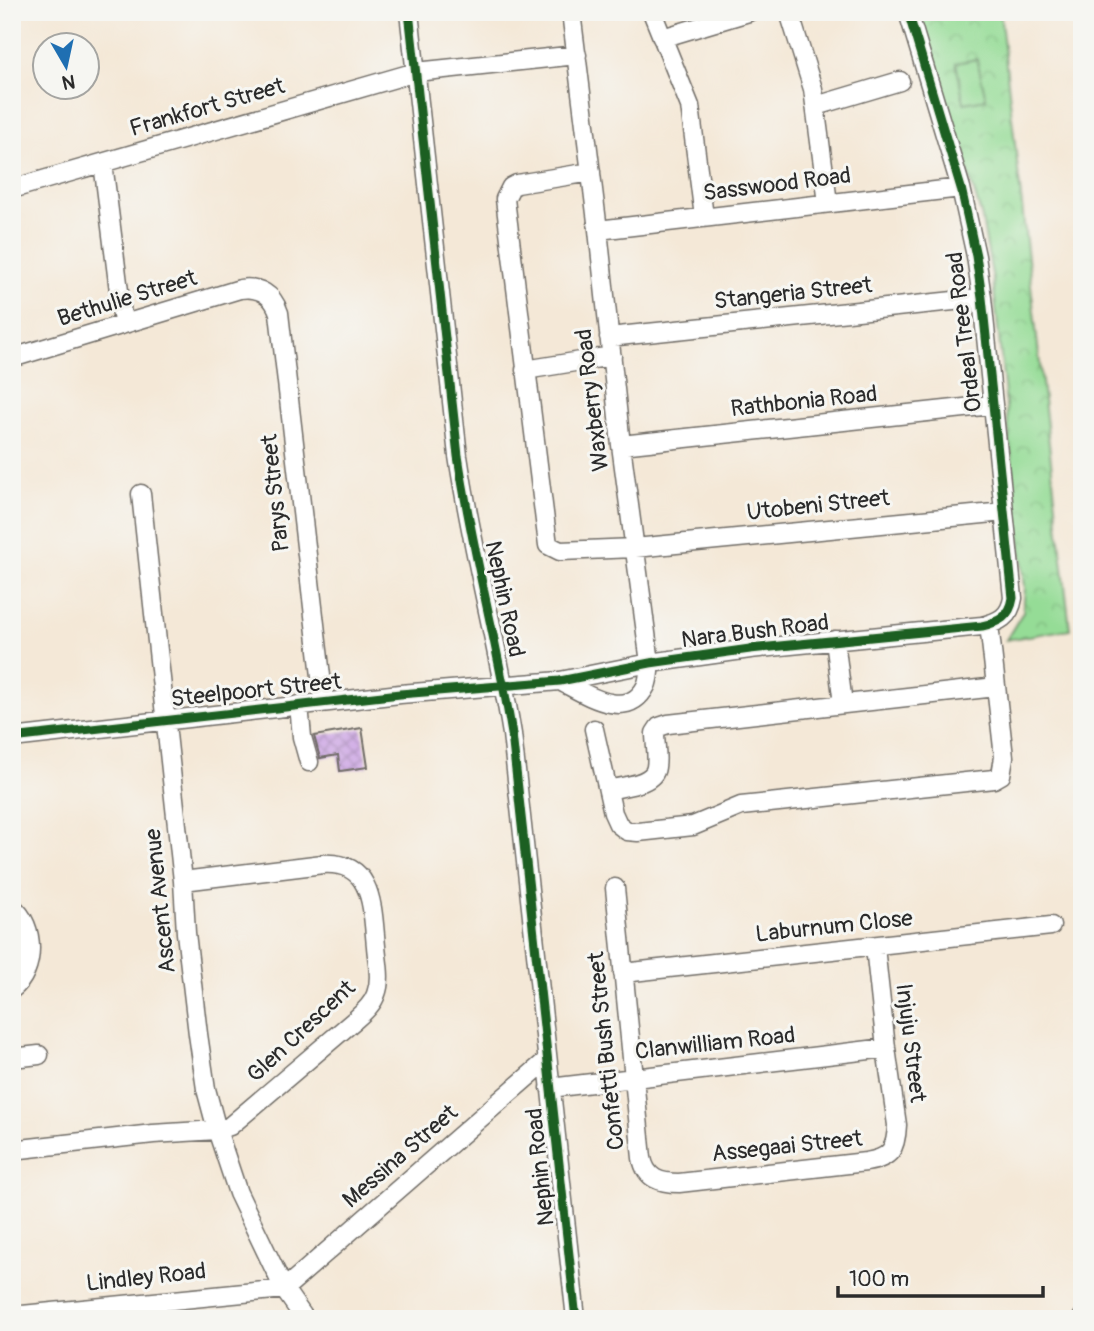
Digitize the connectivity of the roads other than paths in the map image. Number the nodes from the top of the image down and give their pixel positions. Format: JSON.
{"nodes":[{"id":1,"x":409,"y":12,"type":"edge"},
{"id":2,"x":571,"y":12,"type":"edge"},
{"id":3,"x":652,"y":12,"type":"edge"},
{"id":4,"x":749,"y":12,"type":"edge"},
{"id":5,"x":789,"y":12,"type":"edge"},
{"id":6,"x":908,"y":12,"type":"edge"},
{"id":7,"x":662,"y":38,"type":"junction"},
{"id":8,"x":576,"y":55,"type":"junction"},
{"id":9,"x":416,"y":72,"type":"junction"},
{"id":10,"x":900,"y":82,"type":"dead end"},
{"id":11,"x":816,"y":106,"type":"junction"},
{"id":12,"x":103,"y":163,"type":"junction"},
{"id":13,"x":591,"y":172,"type":"junction"},
{"id":14,"x":961,"y":188,"type":"junction"},
{"id":15,"x":12,"y":189,"type":"edge"},
{"id":16,"x":828,"y":203,"type":"junction"},
{"id":17,"x":704,"y":217,"type":"junction"},
{"id":18,"x":598,"y":230,"type":"junction"},
{"id":19,"x":256,"y":289,"type":"joint"},
{"id":20,"x":982,"y":298,"type":"junction"},
{"id":21,"x":123,"y":323,"type":"junction"},
{"id":22,"x":609,"y":337,"type":"junction"},
{"id":23,"x":611,"y":356,"type":"junction"},
{"id":24,"x":12,"y":358,"type":"edge"},
{"id":25,"x":525,"y":370,"type":"junction"},
{"id":26,"x":992,"y":405,"type":"junction"},
{"id":27,"x":621,"y":446,"type":"junction"},
{"id":28,"x":141,"y":494,"type":"dead end"},
{"id":29,"x":1004,"y":512,"type":"junction"},
{"id":30,"x":635,"y":548,"type":"junction"},
{"id":31,"x":1009,"y":612,"type":"joint"},
{"id":32,"x":989,"y":624,"type":"junction"},
{"id":33,"x":835,"y":640,"type":"junction"},
{"id":34,"x":650,"y":663,"type":"junction"},
{"id":35,"x":560,"y":681,"type":"junction"},
{"id":36,"x":504,"y":685,"type":"junction"},
{"id":37,"x":996,"y":687,"type":"junction"},
{"id":38,"x":324,"y":702,"type":"junction"},
{"id":39,"x":843,"y":704,"type":"junction"},
{"id":40,"x":299,"y":705,"type":"junction"},
{"id":41,"x":166,"y":720,"type":"junction"},
{"id":42,"x":594,"y":729,"type":"dead end"},
{"id":43,"x":12,"y":738,"type":"edge"},
{"id":44,"x":309,"y":762,"type":"dead end"},
{"id":45,"x":608,"y":790,"type":"junction"},
{"id":46,"x":183,"y":881,"type":"junction"},
{"id":47,"x":615,"y":888,"type":"dead end"},
{"id":48,"x":12,"y":907,"type":"edge"},
{"id":49,"x":1051,"y":926,"type":"dead end"},
{"id":50,"x":875,"y":947,"type":"junction"},
{"id":51,"x":623,"y":973,"type":"junction"},
{"id":52,"x":12,"y":989,"type":"edge"},
{"id":53,"x":886,"y":1048,"type":"junction"},
{"id":54,"x":39,"y":1055,"type":"dead end"},
{"id":55,"x":12,"y":1058,"type":"edge"},
{"id":56,"x":547,"y":1060,"type":"junction"},
{"id":57,"x":635,"y":1077,"type":"junction"},
{"id":58,"x":550,"y":1088,"type":"junction"},
{"id":59,"x":217,"y":1130,"type":"junction"},
{"id":60,"x":894,"y":1145,"type":"joint"},
{"id":61,"x":12,"y":1150,"type":"edge"},
{"id":62,"x":679,"y":1182,"type":"joint"},
{"id":63,"x":284,"y":1289,"type":"junction"},
{"id":64,"x":12,"y":1316,"type":"edge"},
{"id":65,"x":305,"y":1319,"type":"edge"},
{"id":66,"x":576,"y":1319,"type":"edge"}],
"edges":[{"from":1,"to":9,"type":"street","name":"Nephin Road"},
{"from":2,"to":8,"type":"street","name":"Waxberry Road"},
{"from":3,"to":7,"type":"street"},
{"from":4,"to":7,"type":"street"},
{"from":5,"to":11,"type":"street"},
{"from":6,"to":14,"type":"street","name":"Ordeal Tree Road"},
{"from":7,"to":17,"type":"street"},
{"from":8,"to":9,"type":"street","name":"Frankfort Street"},
{"from":8,"to":13,"type":"street","name":"Waxberry Road"},
{"from":9,"to":12,"type":"street","name":"Frankfort Street"},
{"from":9,"to":36,"type":"street","name":"Nephin Road"},
{"from":10,"to":11,"type":"street"},
{"from":11,"to":16,"type":"street"},
{"from":12,"to":15,"type":"street","name":"Frankfort Street"},
{"from":12,"to":21,"type":"street"},
{"from":13,"to":18,"type":"street","name":"Waxberry Road"},
{"from":13,"to":25,"type":"street"},
{"from":14,"to":16,"type":"street","name":"Sasswood Road"},
{"from":14,"to":20,"type":"street","name":"Ordeal Tree Road"},
{"from":16,"to":17,"type":"street","name":"Sasswood Road"},
{"from":17,"to":18,"type":"street","name":"Sasswood Road"},
{"from":18,"to":22,"type":"street","name":"Waxberry Road"},
{"from":19,"to":21,"type":"street","name":"Bethulie Street"},
{"from":19,"to":38,"type":"street","name":"Parys Street"},
{"from":20,"to":22,"type":"street","name":"Stangeria Street"},
{"from":20,"to":26,"type":"street","name":"Ordeal Tree Road"},
{"from":21,"to":24,"type":"street","name":"Bethulie Street"},
{"from":22,"to":23,"type":"street","name":"Waxberry Road"},
{"from":23,"to":25,"type":"street"},
{"from":23,"to":27,"type":"street","name":"Waxberry Road"},
{"from":25,"to":30,"type":"street","name":"Utobeni Street"},
{"from":26,"to":27,"type":"street","name":"Rathbonia Road"},
{"from":26,"to":29,"type":"street","name":"Ordeal Tree Road"},
{"from":27,"to":30,"type":"street","name":"Waxberry Road"},
{"from":28,"to":41,"type":"street","name":"Ascent Avenue"},
{"from":29,"to":30,"type":"street","name":"Utobeni Street"},
{"from":29,"to":31,"type":"street","name":"Ordeal Tree Road"},
{"from":30,"to":34,"type":"street","name":"Waxberry Road"},
{"from":31,"to":32,"type":"street","name":"Nara Bush Road"},
{"from":32,"to":33,"type":"street","name":"Nara Bush Road"},
{"from":32,"to":37,"type":"street"},
{"from":33,"to":34,"type":"street","name":"Nara Bush Road"},
{"from":33,"to":39,"type":"street"},
{"from":34,"to":35,"type":"street","name":"Nara Bush Road"},
{"from":34,"to":35,"type":"street","name":"Waxberry Road"},
{"from":35,"to":36,"type":"street","name":"Nara Bush Road"},
{"from":36,"to":38,"type":"street","name":"Steelpoort Street"},
{"from":36,"to":56,"type":"street","name":"Nephin Road"},
{"from":37,"to":39,"type":"street"},
{"from":37,"to":45,"type":"street"},
{"from":38,"to":40,"type":"street","name":"Steelpoort Street"},
{"from":39,"to":45,"type":"street"},
{"from":40,"to":41,"type":"street","name":"Steelpoort Street"},
{"from":40,"to":44,"type":"street"},
{"from":41,"to":43,"type":"street","name":"Steelpoort Street"},
{"from":41,"to":46,"type":"street","name":"Ascent Avenue"},
{"from":42,"to":45,"type":"street"},
{"from":46,"to":59,"type":"street","name":"Ascent Avenue"},
{"from":46,"to":59,"type":"street","name":"Glen Crescent"},
{"from":47,"to":51,"type":"street","name":"Confetti Bush Street"},
{"from":48,"to":52,"type":"street"},
{"from":49,"to":50,"type":"street","name":"Laburnum Close"},
{"from":50,"to":51,"type":"street","name":"Laburnum Close"},
{"from":50,"to":53,"type":"street","name":"Injuju Street"},
{"from":51,"to":57,"type":"street","name":"Confetti Bush Street"},
{"from":53,"to":57,"type":"street","name":"Clanwilliam Road"},
{"from":53,"to":60,"type":"street","name":"Injuju Street"},
{"from":54,"to":55,"type":"street"},
{"from":56,"to":58,"type":"street","name":"Nephin Road"},
{"from":56,"to":63,"type":"street","name":"Messina Street"},
{"from":57,"to":58,"type":"street","name":"Clanwilliam Road"},
{"from":57,"to":62,"type":"street","name":"Confetti Bush Street"},
{"from":58,"to":66,"type":"street","name":"Nephin Road"},
{"from":59,"to":61,"type":"street"},
{"from":59,"to":63,"type":"street","name":"Ascent Avenue"},
{"from":60,"to":62,"type":"street","name":"Assegaai Street"},
{"from":63,"to":64,"type":"street","name":"Lindley Road"},
{"from":63,"to":65,"type":"street","name":"Ascent Avenue"}]}
